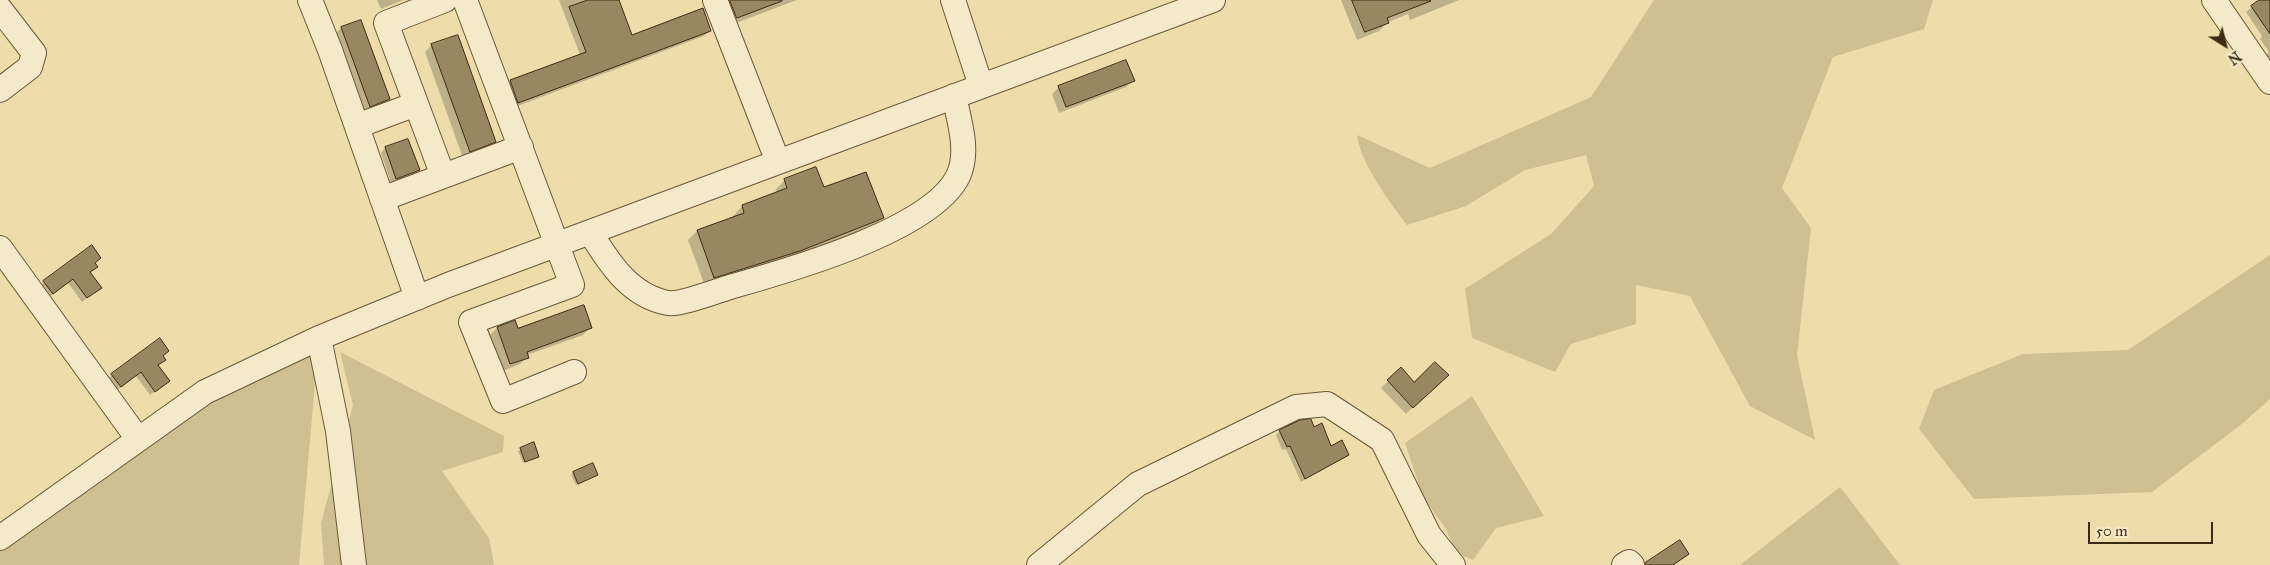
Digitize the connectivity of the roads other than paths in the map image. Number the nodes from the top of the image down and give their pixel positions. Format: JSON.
{"nodes":[{"id":1,"x":310,"y":0,"type":"edge"},
{"id":2,"x":446,"y":0,"type":"edge"},
{"id":3,"x":465,"y":0,"type":"edge"},
{"id":4,"x":715,"y":0,"type":"edge"},
{"id":5,"x":953,"y":0,"type":"edge"},
{"id":6,"x":2214,"y":0,"type":"edge"},
{"id":7,"x":1204,"y":2,"type":"edge"},
{"id":8,"x":0,"y":9,"type":"edge"},
{"id":9,"x":2270,"y":82,"type":"edge"},
{"id":10,"x":981,"y":86,"type":"junction"},
{"id":11,"x":0,"y":90,"type":"edge"},
{"id":12,"x":954,"y":96,"type":"junction"},
{"id":13,"x":416,"y":104,"type":"junction"},
{"id":14,"x":357,"y":126,"type":"junction"},
{"id":15,"x":521,"y":147,"type":"junction"},
{"id":16,"x":778,"y":162,"type":"junction"},
{"id":17,"x":443,"y":176,"type":"junction"},
{"id":18,"x":382,"y":199,"type":"junction"},
{"id":19,"x":590,"y":232,"type":"junction"},
{"id":20,"x":557,"y":244,"type":"junction"},
{"id":21,"x":0,"y":248,"type":"edge"},
{"id":22,"x":416,"y":298,"type":"junction"},
{"id":23,"x":319,"y":338,"type":"junction"},
{"id":24,"x":574,"y":372,"type":"dead end"},
{"id":25,"x":138,"y":439,"type":"junction"},
{"id":26,"x":0,"y":538,"type":"edge"},
{"id":27,"x":354,"y":565,"type":"edge"},
{"id":28,"x":1039,"y":565,"type":"edge"},
{"id":29,"x":1453,"y":565,"type":"edge"},
{"id":30,"x":1624,"y":565,"type":"edge"},
{"id":31,"x":1632,"y":565,"type":"edge"}],
"edges":[{"from":1,"to":14,"type":"street"},
{"from":2,"to":13,"type":"street"},
{"from":3,"to":15,"type":"street"},
{"from":4,"to":16,"type":"street"},
{"from":5,"to":10,"type":"street"},
{"from":6,"to":9,"type":"street"},
{"from":7,"to":10,"type":"street"},
{"from":8,"to":11,"type":"street"},
{"from":10,"to":12,"type":"street"},
{"from":12,"to":16,"type":"street"},
{"from":12,"to":19,"type":"street"},
{"from":13,"to":14,"type":"street"},
{"from":13,"to":17,"type":"street"},
{"from":14,"to":18,"type":"street"},
{"from":15,"to":17,"type":"street"},
{"from":15,"to":20,"type":"street"},
{"from":16,"to":19,"type":"street"},
{"from":17,"to":18,"type":"street"},
{"from":18,"to":22,"type":"street"},
{"from":19,"to":20,"type":"street"},
{"from":20,"to":22,"type":"street"},
{"from":20,"to":24,"type":"street"},
{"from":21,"to":25,"type":"street"},
{"from":22,"to":23,"type":"street"},
{"from":23,"to":25,"type":"street"},
{"from":23,"to":27,"type":"street"},
{"from":25,"to":26,"type":"street"},
{"from":28,"to":29,"type":"street"},
{"from":30,"to":31,"type":"street"}]}
